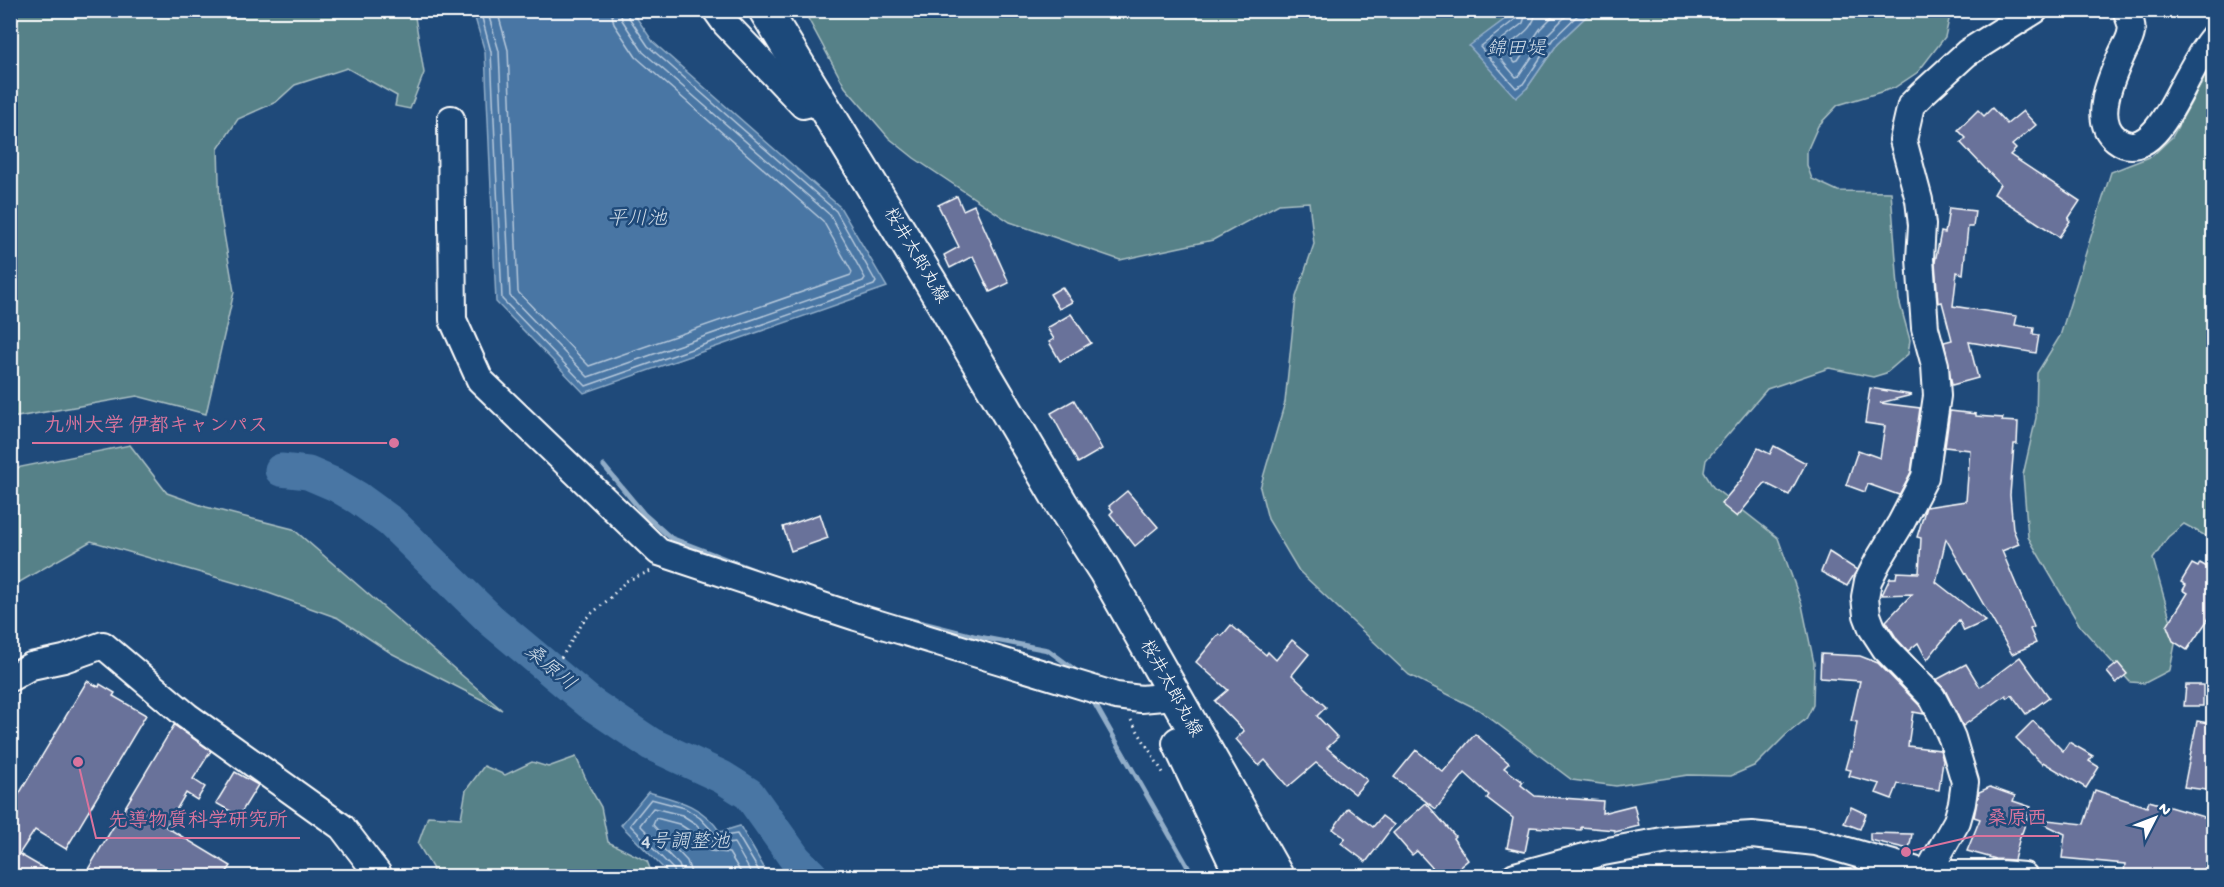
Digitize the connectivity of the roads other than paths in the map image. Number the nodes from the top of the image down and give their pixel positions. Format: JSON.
{"nodes":[{"id":1,"x":716,"y":10,"type":"edge"},
{"id":2,"x":765,"y":10,"type":"edge"},
{"id":3,"x":2035,"y":10,"type":"edge"},
{"id":4,"x":2126,"y":10,"type":"edge"},
{"id":5,"x":2214,"y":36,"type":"edge"},
{"id":6,"x":819,"y":101,"type":"junction"},
{"id":7,"x":451,"y":118,"type":"dead end"},
{"id":8,"x":10,"y":678,"type":"edge"},
{"id":9,"x":1166,"y":698,"type":"junction"},
{"id":10,"x":1927,"y":875,"type":"edge"},
{"id":11,"x":376,"y":876,"type":"edge"},
{"id":12,"x":1244,"y":876,"type":"edge"},
{"id":13,"x":1277,"y":876,"type":"edge"},
{"id":14,"x":1515,"y":876,"type":"edge"},
{"id":15,"x":2024,"y":876,"type":"edge"}],
"edges":[{"from":1,"to":6,"type":"street"},
{"from":2,"to":6,"type":"main road","name":"桜井太郎丸線"},
{"from":3,"to":10,"type":"street"},
{"from":4,"to":5,"type":"street"},
{"from":6,"to":9,"type":"main road","name":"桜井太郎丸線"},
{"from":7,"to":9,"type":"street"},
{"from":8,"to":11,"type":"street"},
{"from":9,"to":12,"type":"main road","name":"桜井太郎丸線"},
{"from":9,"to":13,"type":"main road","name":"桜井太郎丸線"},
{"from":10,"to":14,"type":"street"},
{"from":10,"to":15,"type":"street"}]}
